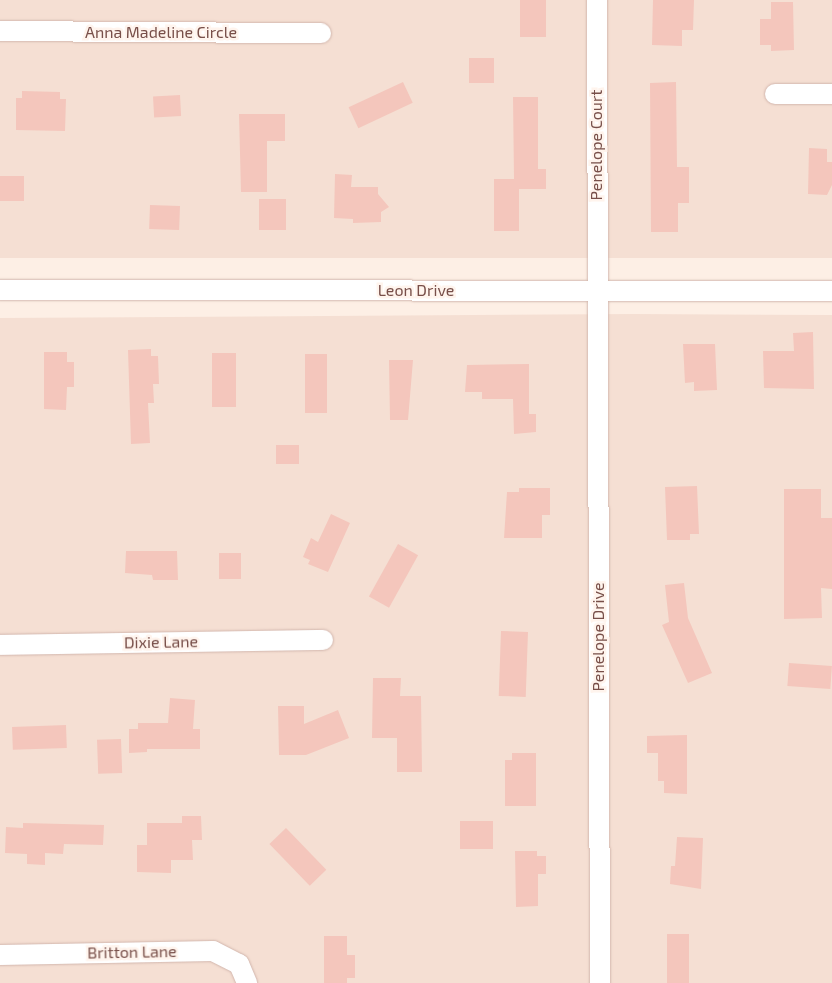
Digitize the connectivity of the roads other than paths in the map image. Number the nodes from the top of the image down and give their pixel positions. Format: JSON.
{"nodes":[{"id":1,"x":597,"y":0,"type":"edge"},
{"id":2,"x":0,"y":31,"type":"edge"},
{"id":3,"x":321,"y":33,"type":"dead end"},
{"id":4,"x":775,"y":94,"type":"dead end"},
{"id":5,"x":832,"y":94,"type":"edge"},
{"id":6,"x":0,"y":290,"type":"edge"},
{"id":7,"x":596,"y":290,"type":"junction"},
{"id":8,"x":832,"y":291,"type":"edge"},
{"id":9,"x":323,"y":640,"type":"dead end"},
{"id":10,"x":0,"y":645,"type":"edge"},
{"id":11,"x":0,"y":955,"type":"edge"},
{"id":12,"x":247,"y":983,"type":"edge"},
{"id":13,"x":600,"y":983,"type":"edge"}],
"edges":[{"from":1,"to":7,"type":"street","name":"Penelope Court"},
{"from":2,"to":3,"type":"street","name":"Anna Madeline Circle"},
{"from":4,"to":5,"type":"street"},
{"from":6,"to":7,"type":"street","name":"Leon Drive"},
{"from":7,"to":8,"type":"street","name":"Leon Drive"},
{"from":7,"to":13,"type":"street","name":"Penelope Drive"},
{"from":9,"to":10,"type":"street","name":"Dixie Lane"},
{"from":11,"to":12,"type":"street","name":"Britton Lane"}]}
